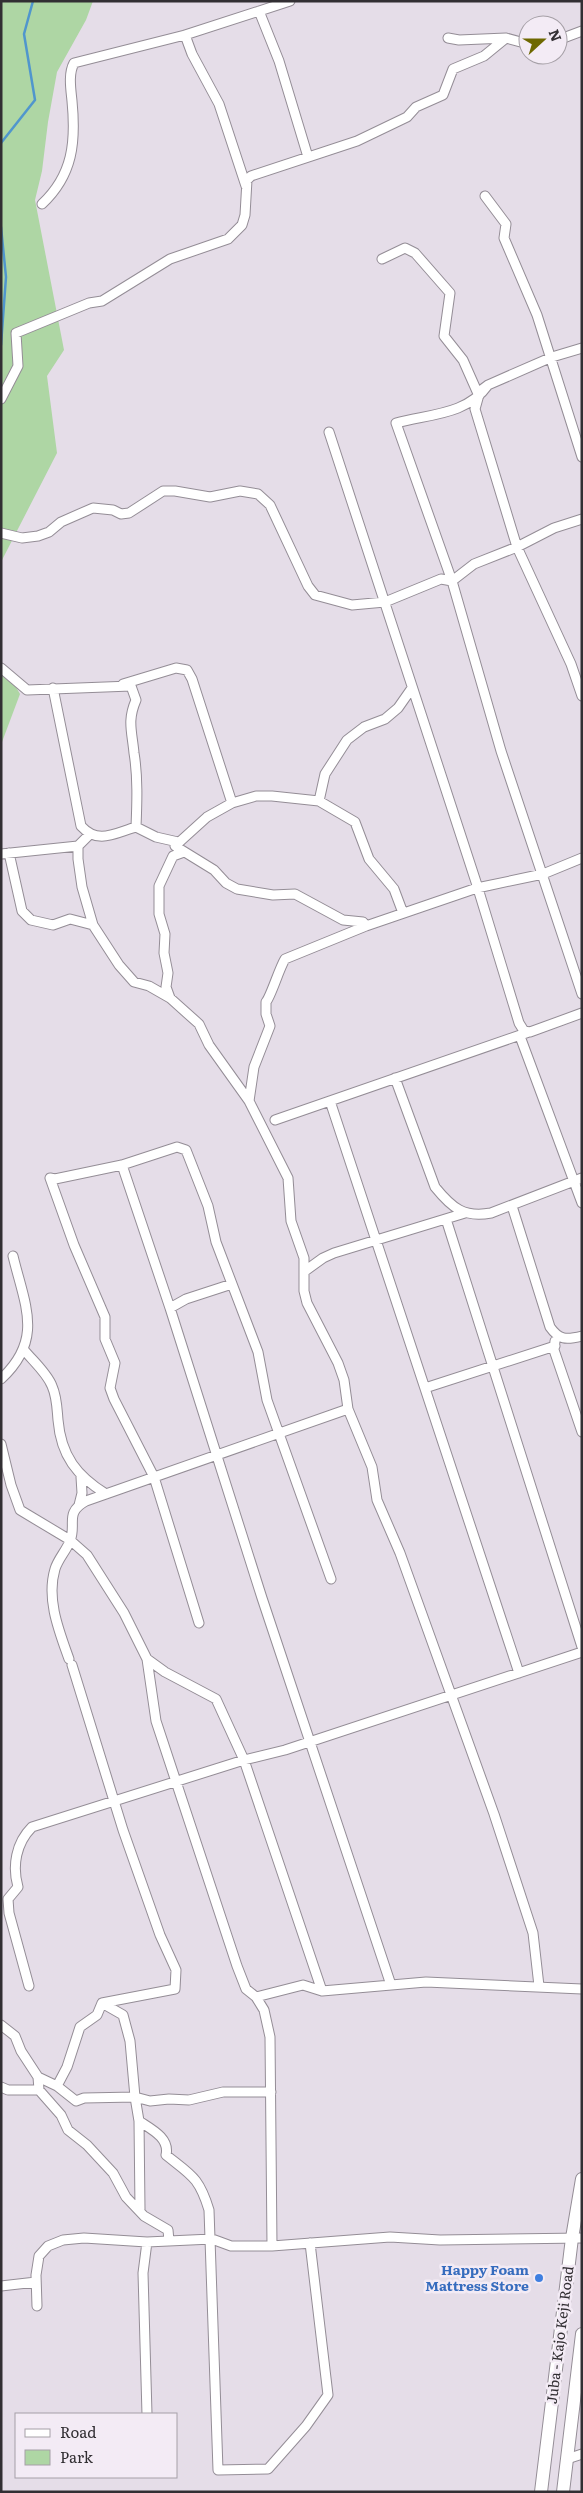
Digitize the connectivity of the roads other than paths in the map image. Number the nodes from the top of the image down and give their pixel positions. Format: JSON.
{"nodes":[{"id":1,"x":290,"y":1,"type":"edge"},
{"id":2,"x":259,"y":11,"type":"junction"},
{"id":3,"x":582,"y":31,"type":"edge"},
{"id":4,"x":185,"y":35,"type":"junction"},
{"id":5,"x":568,"y":36,"type":"edge"},
{"id":6,"x":448,"y":38,"type":"dead end"},
{"id":7,"x":506,"y":38,"type":"junction"},
{"id":8,"x":518,"y":41,"type":"edge"},
{"id":9,"x":308,"y":157,"type":"junction"},
{"id":10,"x":246,"y":186,"type":"junction"},
{"id":11,"x":485,"y":196,"type":"dead end"},
{"id":12,"x":42,"y":204,"type":"dead end"},
{"id":13,"x":382,"y":259,"type":"dead end"},
{"id":14,"x":582,"y":348,"type":"edge"},
{"id":15,"x":552,"y":357,"type":"junction"},
{"id":16,"x":488,"y":385,"type":"junction"},
{"id":17,"x":479,"y":397,"type":"junction"},
{"id":18,"x":1,"y":399,"type":"edge"},
{"id":19,"x":329,"y":432,"type":"dead end"},
{"id":20,"x":582,"y":457,"type":"edge"},
{"id":21,"x":582,"y":519,"type":"edge"},
{"id":22,"x":1,"y":533,"type":"edge"},
{"id":23,"x":517,"y":547,"type":"junction"},
{"id":24,"x":452,"y":581,"type":"junction"},
{"id":25,"x":385,"y":602,"type":"junction"},
{"id":26,"x":1,"y":668,"type":"edge"},
{"id":27,"x":120,"y":685,"type":"junction"},
{"id":28,"x":53,"y":688,"type":"junction"},
{"id":29,"x":412,"y":688,"type":"junction"},
{"id":30,"x":581,"y":694,"type":"edge"},
{"id":31,"x":319,"y":801,"type":"junction"},
{"id":32,"x":232,"y":803,"type":"junction"},
{"id":33,"x":136,"y":827,"type":"junction"},
{"id":34,"x":89,"y":835,"type":"junction"},
{"id":35,"x":178,"y":842,"type":"junction"},
{"id":36,"x":78,"y":846,"type":"junction"},
{"id":37,"x":184,"y":852,"type":"junction"},
{"id":38,"x":5,"y":853,"type":"edge"},
{"id":39,"x":582,"y":858,"type":"edge"},
{"id":40,"x":543,"y":874,"type":"junction"},
{"id":41,"x":477,"y":888,"type":"junction"},
{"id":42,"x":403,"y":913,"type":"junction"},
{"id":43,"x":92,"y":925,"type":"junction"},
{"id":44,"x":366,"y":926,"type":"junction"},
{"id":45,"x":582,"y":994,"type":"edge"},
{"id":46,"x":170,"y":998,"type":"junction"},
{"id":47,"x":582,"y":1013,"type":"edge"},
{"id":48,"x":530,"y":1032,"type":"junction"},
{"id":49,"x":521,"y":1039,"type":"dead end"},
{"id":50,"x":395,"y":1078,"type":"junction"},
{"id":51,"x":249,"y":1101,"type":"junction"},
{"id":52,"x":330,"y":1101,"type":"junction"},
{"id":53,"x":275,"y":1120,"type":"dead end"},
{"id":54,"x":122,"y":1165,"type":"junction"},
{"id":55,"x":577,"y":1179,"type":"edge"},
{"id":56,"x":582,"y":1203,"type":"edge"},
{"id":57,"x":512,"y":1206,"type":"junction"},
{"id":58,"x":465,"y":1214,"type":"junction"},
{"id":59,"x":446,"y":1219,"type":"junction"},
{"id":60,"x":378,"y":1242,"type":"junction"},
{"id":61,"x":13,"y":1256,"type":"dead end"},
{"id":62,"x":305,"y":1271,"type":"junction"},
{"id":63,"x":232,"y":1284,"type":"junction"},
{"id":64,"x":170,"y":1308,"type":"junction"},
{"id":65,"x":556,"y":1336,"type":"junction"},
{"id":66,"x":582,"y":1336,"type":"edge"},
{"id":67,"x":555,"y":1346,"type":"junction"},
{"id":68,"x":24,"y":1350,"type":"junction"},
{"id":69,"x":492,"y":1366,"type":"junction"},
{"id":70,"x":1,"y":1379,"type":"edge"},
{"id":71,"x":425,"y":1388,"type":"junction"},
{"id":72,"x":348,"y":1409,"type":"junction"},
{"id":73,"x":582,"y":1432,"type":"edge"},
{"id":74,"x":279,"y":1433,"type":"junction"},
{"id":75,"x":1,"y":1444,"type":"edge"},
{"id":76,"x":217,"y":1455,"type":"junction"},
{"id":77,"x":81,"y":1476,"type":"junction"},
{"id":78,"x":154,"y":1477,"type":"junction"},
{"id":79,"x":106,"y":1494,"type":"junction"},
{"id":80,"x":79,"y":1505,"type":"junction"},
{"id":81,"x":70,"y":1540,"type":"junction"},
{"id":82,"x":331,"y":1579,"type":"dead end"},
{"id":83,"x":199,"y":1623,"type":"dead end"},
{"id":84,"x":582,"y":1647,"type":"edge"},
{"id":85,"x":582,"y":1652,"type":"edge"},
{"id":86,"x":147,"y":1659,"type":"junction"},
{"id":87,"x":519,"y":1673,"type":"junction"},
{"id":88,"x":451,"y":1696,"type":"junction"},
{"id":89,"x":310,"y":1742,"type":"junction"},
{"id":90,"x":244,"y":1760,"type":"junction"},
{"id":91,"x":177,"y":1782,"type":"junction"},
{"id":92,"x":114,"y":1802,"type":"junction"},
{"id":93,"x":391,"y":1985,"type":"junction"},
{"id":94,"x":29,"y":1986,"type":"dead end"},
{"id":95,"x":539,"y":1986,"type":"junction"},
{"id":96,"x":582,"y":1989,"type":"edge"},
{"id":97,"x":322,"y":1991,"type":"junction"},
{"id":98,"x":256,"y":1997,"type":"junction"},
{"id":99,"x":102,"y":2003,"type":"junction"},
{"id":100,"x":1,"y":2025,"type":"edge"},
{"id":101,"x":38,"y":2077,"type":"junction"},
{"id":102,"x":57,"y":2086,"type":"junction"},
{"id":103,"x":1,"y":2087,"type":"edge"},
{"id":104,"x":39,"y":2090,"type":"junction"},
{"id":105,"x":271,"y":2092,"type":"junction"},
{"id":106,"x":135,"y":2098,"type":"junction"},
{"id":107,"x":139,"y":2121,"type":"junction"},
{"id":108,"x":582,"y":2179,"type":"edge"},
{"id":109,"x":140,"y":2210,"type":"junction"},
{"id":110,"x":577,"y":2238,"type":"edge"},
{"id":111,"x":212,"y":2239,"type":"junction"},
{"id":112,"x":169,"y":2241,"type":"junction"},
{"id":113,"x":146,"y":2242,"type":"junction"},
{"id":114,"x":310,"y":2243,"type":"junction"},
{"id":115,"x":272,"y":2246,"type":"junction"},
{"id":116,"x":36,"y":2282,"type":"junction"},
{"id":117,"x":1,"y":2286,"type":"edge"},
{"id":118,"x":37,"y":2306,"type":"dead end"},
{"id":119,"x":582,"y":2334,"type":"edge"},
{"id":120,"x":147,"y":2413,"type":"edge"},
{"id":121,"x":582,"y":2454,"type":"edge"},
{"id":122,"x":567,"y":2459,"type":"junction"},
{"id":123,"x":541,"y":2492,"type":"edge"},
{"id":124,"x":563,"y":2492,"type":"edge"}],
"edges":[{"from":1,"to":2,"type":"street"},
{"from":2,"to":4,"type":"street"},
{"from":2,"to":9,"type":"street"},
{"from":3,"to":5,"type":"street"},
{"from":4,"to":10,"type":"street"},
{"from":4,"to":12,"type":"street"},
{"from":6,"to":7,"type":"street"},
{"from":7,"to":8,"type":"street"},
{"from":7,"to":9,"type":"street"},
{"from":9,"to":10,"type":"street"},
{"from":10,"to":18,"type":"street"},
{"from":11,"to":15,"type":"street"},
{"from":13,"to":17,"type":"street"},
{"from":14,"to":15,"type":"street"},
{"from":15,"to":16,"type":"street"},
{"from":15,"to":20,"type":"street"},
{"from":16,"to":17,"type":"street"},
{"from":16,"to":23,"type":"street"},
{"from":17,"to":24,"type":"street"},
{"from":19,"to":25,"type":"street"},
{"from":21,"to":23,"type":"street"},
{"from":22,"to":25,"type":"street"},
{"from":23,"to":24,"type":"street"},
{"from":23,"to":30,"type":"street"},
{"from":24,"to":25,"type":"street"},
{"from":24,"to":40,"type":"street"},
{"from":25,"to":29,"type":"street"},
{"from":26,"to":28,"type":"street"},
{"from":27,"to":28,"type":"street"},
{"from":27,"to":32,"type":"street"},
{"from":27,"to":33,"type":"street"},
{"from":28,"to":34,"type":"street"},
{"from":29,"to":31,"type":"street"},
{"from":29,"to":41,"type":"street"},
{"from":31,"to":32,"type":"street"},
{"from":31,"to":42,"type":"street"},
{"from":32,"to":35,"type":"street"},
{"from":33,"to":34,"type":"street"},
{"from":33,"to":35,"type":"street"},
{"from":34,"to":36,"type":"street"},
{"from":35,"to":37,"type":"street"},
{"from":36,"to":38,"type":"street"},
{"from":36,"to":43,"type":"street"},
{"from":37,"to":44,"type":"street"},
{"from":37,"to":46,"type":"street"},
{"from":38,"to":43,"type":"street"},
{"from":39,"to":40,"type":"street"},
{"from":40,"to":41,"type":"street"},
{"from":40,"to":45,"type":"street"},
{"from":41,"to":42,"type":"street"},
{"from":41,"to":48,"type":"street"},
{"from":42,"to":44,"type":"street"},
{"from":43,"to":46,"type":"street"},
{"from":44,"to":51,"type":"street"},
{"from":46,"to":51,"type":"street"},
{"from":47,"to":48,"type":"street"},
{"from":48,"to":50,"type":"street"},
{"from":49,"to":55,"type":"street"},
{"from":50,"to":52,"type":"street"},
{"from":50,"to":58,"type":"street"},
{"from":51,"to":62,"type":"street"},
{"from":52,"to":53,"type":"street"},
{"from":52,"to":60,"type":"street"},
{"from":54,"to":63,"type":"street"},
{"from":54,"to":64,"type":"street"},
{"from":54,"to":78,"type":"street"},
{"from":55,"to":56,"type":"street"},
{"from":55,"to":57,"type":"street"},
{"from":57,"to":58,"type":"street"},
{"from":57,"to":65,"type":"street"},
{"from":58,"to":59,"type":"street"},
{"from":59,"to":60,"type":"street"},
{"from":59,"to":69,"type":"street"},
{"from":60,"to":62,"type":"street"},
{"from":60,"to":71,"type":"street"},
{"from":61,"to":68,"type":"street"},
{"from":62,"to":72,"type":"street"},
{"from":63,"to":64,"type":"street"},
{"from":63,"to":74,"type":"street"},
{"from":64,"to":76,"type":"street"},
{"from":65,"to":66,"type":"street"},
{"from":65,"to":67,"type":"street"},
{"from":67,"to":69,"type":"street"},
{"from":67,"to":73,"type":"street"},
{"from":68,"to":70,"type":"street"},
{"from":68,"to":77,"type":"street"},
{"from":69,"to":71,"type":"street"},
{"from":69,"to":84,"type":"street"},
{"from":71,"to":87,"type":"street"},
{"from":72,"to":74,"type":"street"},
{"from":72,"to":88,"type":"street"},
{"from":74,"to":76,"type":"street"},
{"from":74,"to":82,"type":"street"},
{"from":75,"to":81,"type":"street"},
{"from":76,"to":78,"type":"street"},
{"from":76,"to":89,"type":"street"},
{"from":77,"to":79,"type":"street"},
{"from":77,"to":80,"type":"street"},
{"from":78,"to":79,"type":"street"},
{"from":78,"to":83,"type":"street"},
{"from":79,"to":80,"type":"street"},
{"from":80,"to":81,"type":"street"},
{"from":81,"to":86,"type":"street"},
{"from":81,"to":92,"type":"street"},
{"from":85,"to":87,"type":"street"},
{"from":86,"to":90,"type":"street"},
{"from":86,"to":91,"type":"street"},
{"from":87,"to":88,"type":"street"},
{"from":88,"to":89,"type":"street"},
{"from":88,"to":95,"type":"street"},
{"from":89,"to":90,"type":"street"},
{"from":89,"to":93,"type":"street"},
{"from":90,"to":91,"type":"street"},
{"from":90,"to":97,"type":"street"},
{"from":91,"to":92,"type":"street"},
{"from":91,"to":98,"type":"street"},
{"from":92,"to":94,"type":"street"},
{"from":92,"to":99,"type":"street"},
{"from":93,"to":95,"type":"street"},
{"from":93,"to":97,"type":"street"},
{"from":95,"to":96,"type":"street"},
{"from":97,"to":98,"type":"street"},
{"from":98,"to":105,"type":"street"},
{"from":99,"to":102,"type":"street"},
{"from":99,"to":106,"type":"street"},
{"from":100,"to":101,"type":"street"},
{"from":101,"to":102,"type":"street"},
{"from":101,"to":104,"type":"street"},
{"from":102,"to":106,"type":"street"},
{"from":103,"to":104,"type":"street"},
{"from":104,"to":109,"type":"street"},
{"from":105,"to":106,"type":"street"},
{"from":105,"to":115,"type":"street"},
{"from":106,"to":107,"type":"street"},
{"from":107,"to":109,"type":"street"},
{"from":107,"to":111,"type":"street"},
{"from":108,"to":110,"type":"main road","name":"Juba - Kajo Keji Road"},
{"from":109,"to":112,"type":"street"},
{"from":110,"to":114,"type":"street"},
{"from":110,"to":123,"type":"main road","name":"Juba - Kajo Keji Road"},
{"from":111,"to":112,"type":"street"},
{"from":111,"to":114,"type":"street"},
{"from":111,"to":115,"type":"street"},
{"from":112,"to":113,"type":"street"},
{"from":113,"to":116,"type":"street"},
{"from":113,"to":120,"type":"street"},
{"from":114,"to":115,"type":"street"},
{"from":116,"to":117,"type":"street"},
{"from":116,"to":118,"type":"street"},
{"from":119,"to":122,"type":"main road","name":"Juba - Kajo Keji Road"},
{"from":121,"to":122,"type":"street"},
{"from":122,"to":124,"type":"main road","name":"Juba - Kajo Keji Road"}]}
